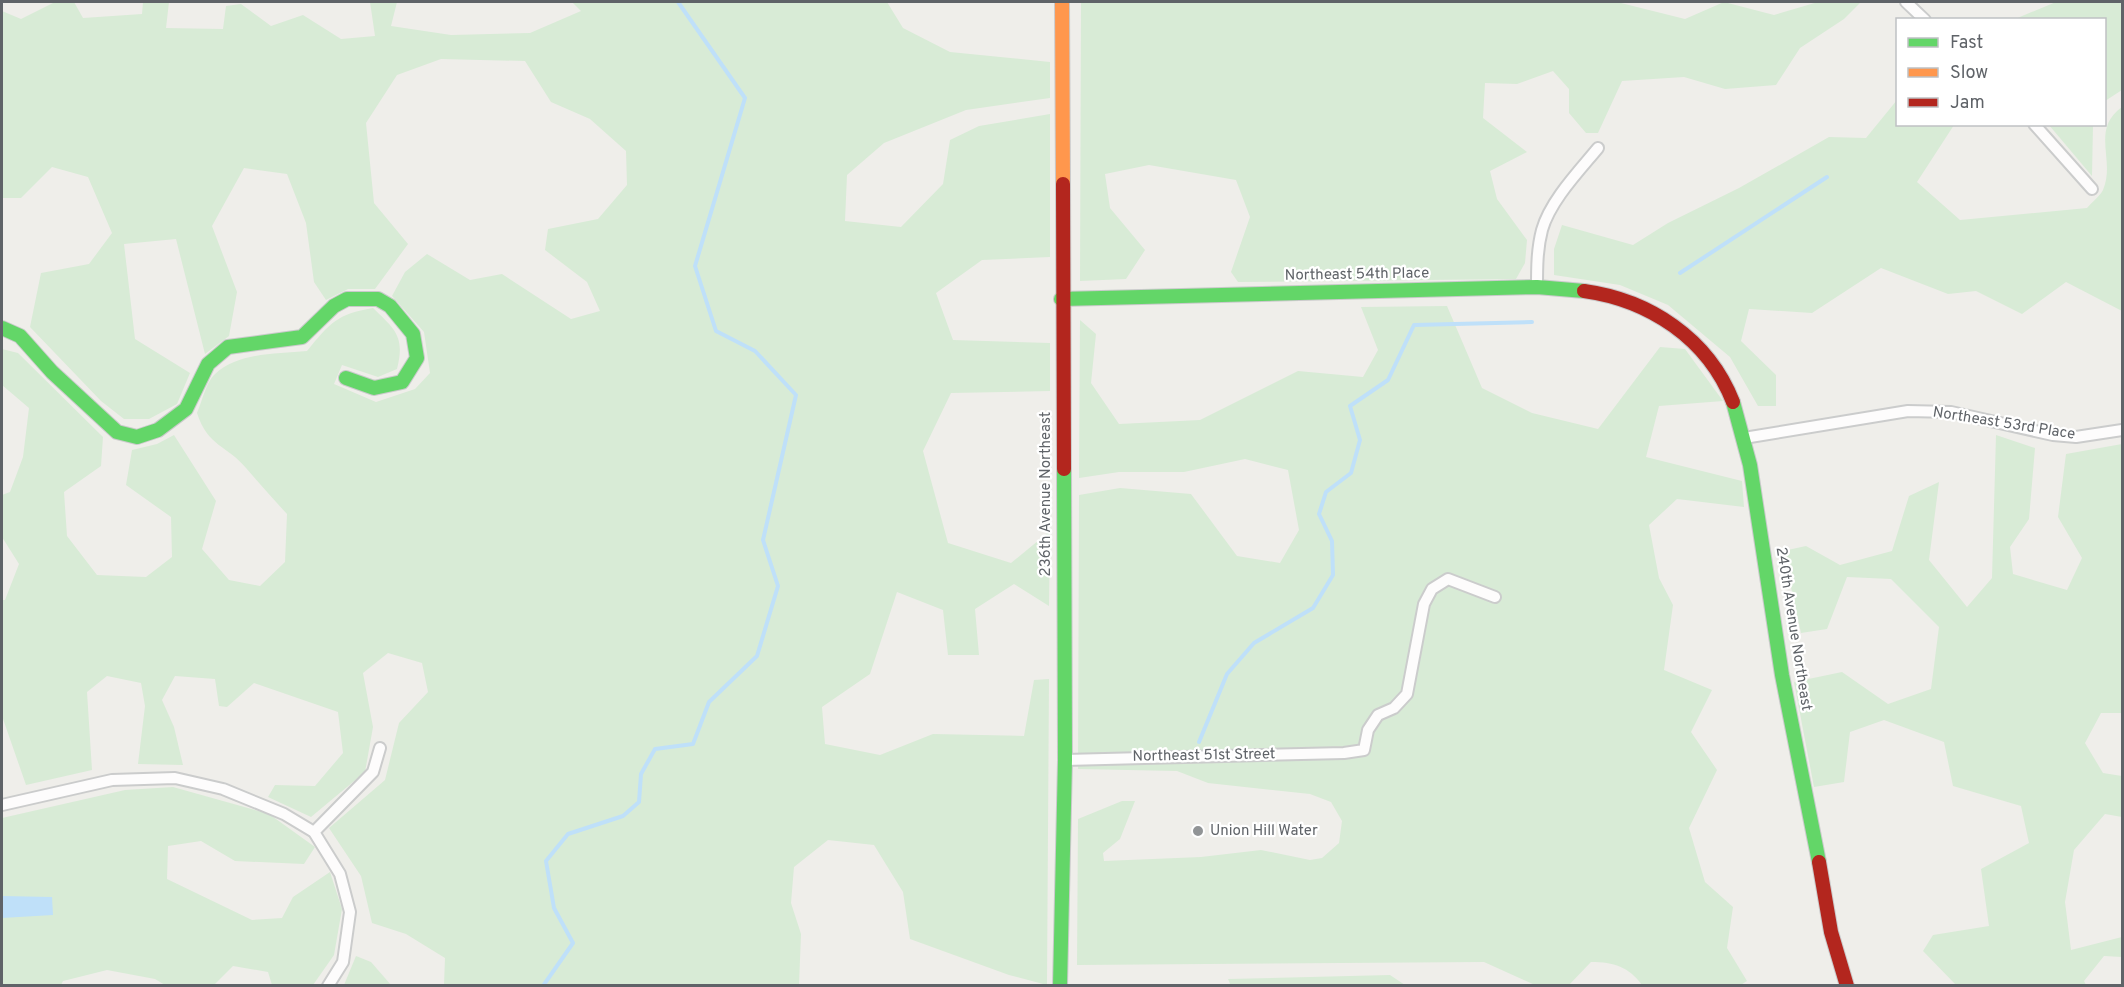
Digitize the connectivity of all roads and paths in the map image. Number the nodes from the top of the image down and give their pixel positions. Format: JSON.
{"nodes":[{"id":1,"x":1062,"y":2,"type":"edge"},
{"id":2,"x":1906,"y":2,"type":"edge"},
{"id":3,"x":1923,"y":18,"type":"edge"},
{"id":4,"x":2036,"y":126,"type":"edge"},
{"id":5,"x":1598,"y":148,"type":"dead end"},
{"id":6,"x":2092,"y":189,"type":"dead end"},
{"id":7,"x":1537,"y":287,"type":"junction"},
{"id":8,"x":1061,"y":299,"type":"junction"},
{"id":9,"x":1652,"y":308,"type":"joint"},
{"id":10,"x":2,"y":328,"type":"edge"},
{"id":11,"x":346,"y":378,"type":"dead end"},
{"id":12,"x":2122,"y":430,"type":"edge"},
{"id":13,"x":1744,"y":438,"type":"junction"},
{"id":14,"x":1495,"y":597,"type":"dead end"},
{"id":15,"x":380,"y":748,"type":"dead end"},
{"id":16,"x":1065,"y":760,"type":"junction"},
{"id":17,"x":2,"y":805,"type":"edge"},
{"id":18,"x":314,"y":832,"type":"junction"},
{"id":19,"x":328,"y":986,"type":"edge"},
{"id":20,"x":1060,"y":986,"type":"edge"},
{"id":21,"x":1847,"y":986,"type":"edge"}],
"edges":[{"from":1,"to":8,"type":"street","name":"236th Avenue Northeast"},
{"from":2,"to":3,"type":"street"},
{"from":4,"to":6,"type":"street"},
{"from":5,"to":7,"type":"street"},
{"from":7,"to":8,"type":"street","name":"Northeast 54th Place"},
{"from":7,"to":9,"type":"street","name":"Northeast 54th Place"},
{"from":8,"to":16,"type":"street","name":"236th Avenue Northeast"},
{"from":9,"to":13,"type":"street","name":"240th Avenue Northeast"},
{"from":10,"to":11,"type":"street"},
{"from":12,"to":13,"type":"street","name":"Northeast 53rd Place"},
{"from":13,"to":21,"type":"street","name":"240th Avenue Northeast"},
{"from":14,"to":16,"type":"street","name":"Northeast 51st Street"},
{"from":15,"to":18,"type":"street"},
{"from":16,"to":20,"type":"street","name":"236th Avenue Northeast"},
{"from":17,"to":18,"type":"street"},
{"from":18,"to":19,"type":"street"}]}
